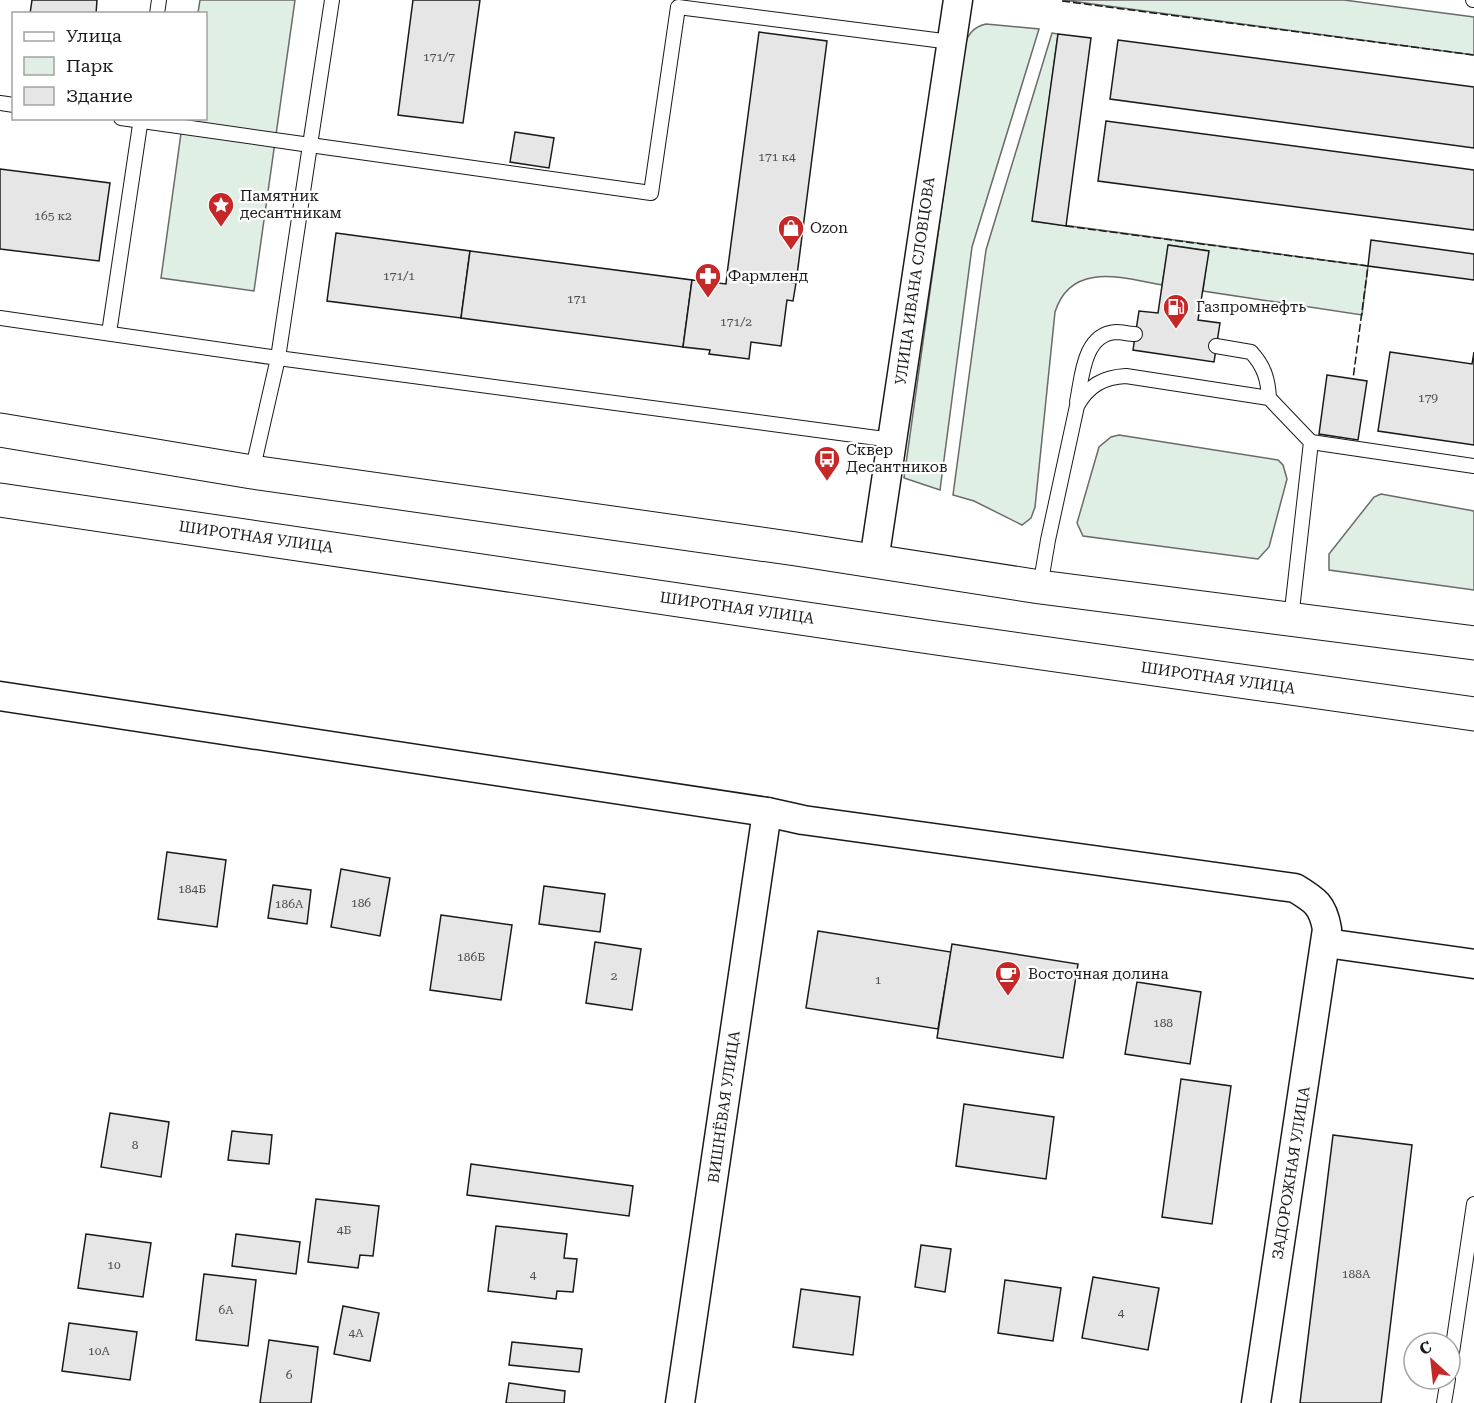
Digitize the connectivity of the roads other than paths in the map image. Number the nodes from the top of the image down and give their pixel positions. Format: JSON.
{"nodes":[{"id":1,"x":332,"y":0,"type":"edge"},
{"id":2,"x":958,"y":0,"type":"edge"},
{"id":3,"x":678,"y":3,"type":"edge"},
{"id":4,"x":951,"y":42,"type":"junction"},
{"id":5,"x":141,"y":120,"type":"edge"},
{"id":6,"x":310,"y":145,"type":"junction"},
{"id":7,"x":0,"y":318,"type":"edge"},
{"id":8,"x":109,"y":333,"type":"junction"},
{"id":9,"x":1135,"y":334,"type":"dead end"},
{"id":10,"x":1216,"y":346,"type":"dead end"},
{"id":11,"x":278,"y":358,"type":"junction"},
{"id":12,"x":1269,"y":398,"type":"junction"},
{"id":13,"x":1074,"y":418,"type":"junction"},
{"id":14,"x":0,"y":430,"type":"edge"},
{"id":15,"x":892,"y":440,"type":"junction"},
{"id":16,"x":1311,"y":442,"type":"junction"},
{"id":17,"x":1474,"y":466,"type":"edge"},
{"id":18,"x":252,"y":472,"type":"junction"},
{"id":19,"x":0,"y":500,"type":"edge"},
{"id":20,"x":874,"y":561,"type":"junction"},
{"id":21,"x":1040,"y":587,"type":"junction"},
{"id":22,"x":1291,"y":619,"type":"junction"},
{"id":23,"x":1474,"y":643,"type":"edge"},
{"id":24,"x":0,"y":696,"type":"edge"},
{"id":25,"x":1474,"y":714,"type":"edge"},
{"id":26,"x":767,"y":812,"type":"junction"},
{"id":27,"x":1326,"y":943,"type":"junction"},
{"id":28,"x":1474,"y":964,"type":"edge"},
{"id":29,"x":1474,"y":1204,"type":"edge"},
{"id":30,"x":1455,"y":1331,"type":"edge"},
{"id":31,"x":680,"y":1403,"type":"edge"},
{"id":32,"x":1256,"y":1403,"type":"edge"}],
"edges":[{"from":1,"to":6,"type":"lane"},
{"from":2,"to":4,"type":"street","name":"УЛИЦА ИВАНА СЛОВЦОВА"},
{"from":3,"to":4,"type":"lane"},
{"from":3,"to":6,"type":"lane"},
{"from":4,"to":15,"type":"street","name":"УЛИЦА ИВАНА СЛОВЦОВА"},
{"from":5,"to":6,"type":"lane"},
{"from":5,"to":8,"type":"lane"},
{"from":6,"to":11,"type":"lane"},
{"from":7,"to":8,"type":"lane"},
{"from":8,"to":11,"type":"lane"},
{"from":9,"to":13,"type":"lane"},
{"from":10,"to":12,"type":"lane"},
{"from":11,"to":15,"type":"lane"},
{"from":11,"to":18,"type":"lane"},
{"from":12,"to":13,"type":"lane"},
{"from":12,"to":16,"type":"lane"},
{"from":13,"to":21,"type":"lane"},
{"from":14,"to":18,"type":"main road"},
{"from":15,"to":20,"type":"street","name":"УЛИЦА ИВАНА СЛОВЦОВА"},
{"from":16,"to":17,"type":"lane"},
{"from":16,"to":22,"type":"lane"},
{"from":18,"to":20,"type":"main road"},
{"from":19,"to":25,"type":"main road","name":"ШИРОТНАЯ УЛИЦА"},
{"from":20,"to":21,"type":"main road"},
{"from":21,"to":22,"type":"main road"},
{"from":22,"to":23,"type":"main road"},
{"from":24,"to":26,"type":"street","name":"ЗАДОРОЖНАЯ УЛИЦА"},
{"from":26,"to":27,"type":"street","name":"ЗАДОРОЖНАЯ УЛИЦА"},
{"from":26,"to":31,"type":"street","name":"ВИШНЁВАЯ УЛИЦА"},
{"from":27,"to":28,"type":"street"},
{"from":27,"to":32,"type":"street","name":"ЗАДОРОЖНАЯ УЛИЦА"},
{"from":29,"to":30,"type":"lane"}]}
